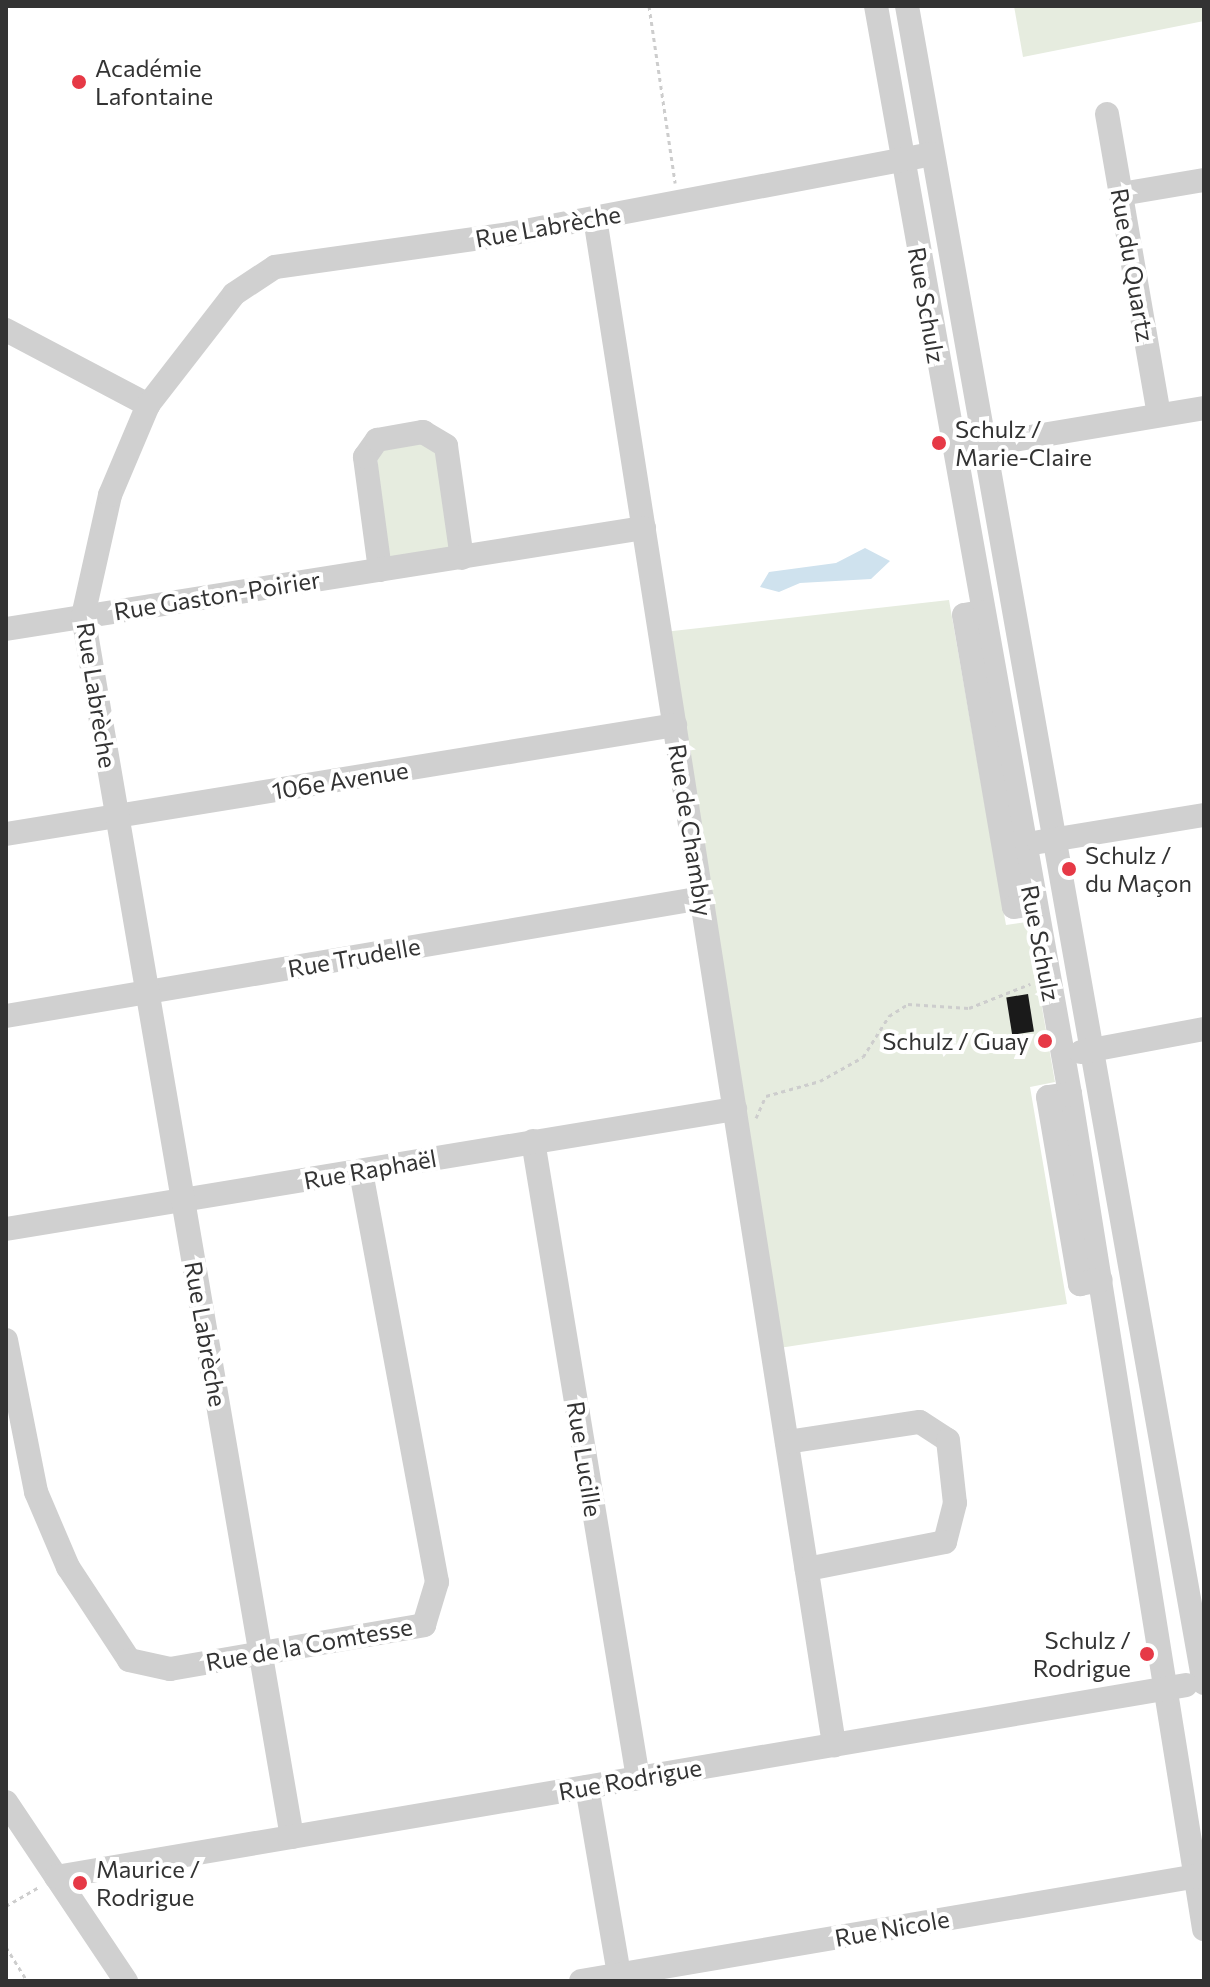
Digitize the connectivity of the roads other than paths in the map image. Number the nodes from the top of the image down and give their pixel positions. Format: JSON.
{"nodes":[{"id":1,"x":876,"y":6,"type":"edge"},
{"id":2,"x":907,"y":6,"type":"edge"},
{"id":3,"x":1107,"y":114,"type":"dead end"},
{"id":4,"x":932,"y":154,"type":"junction"},
{"id":5,"x":901,"y":160,"type":"junction"},
{"id":6,"x":1204,"y":180,"type":"edge"},
{"id":7,"x":1121,"y":194,"type":"junction"},
{"id":8,"x":595,"y":218,"type":"junction"},
{"id":9,"x":6,"y":330,"type":"edge"},
{"id":10,"x":148,"y":405,"type":"junction"},
{"id":11,"x":1204,"y":408,"type":"edge"},
{"id":12,"x":1159,"y":415,"type":"junction"},
{"id":13,"x":984,"y":445,"type":"junction"},
{"id":14,"x":952,"y":451,"type":"junction"},
{"id":15,"x":644,"y":528,"type":"junction"},
{"id":16,"x":462,"y":558,"type":"junction"},
{"id":17,"x":380,"y":570,"type":"junction"},
{"id":18,"x":981,"y":612,"type":"junction"},
{"id":19,"x":83,"y":616,"type":"junction"},
{"id":20,"x":6,"y":629,"type":"edge"},
{"id":21,"x":1023,"y":666,"type":"junction"},
{"id":22,"x":991,"y":672,"type":"junction"},
{"id":23,"x":675,"y":725,"type":"junction"},
{"id":24,"x":1204,"y":815,"type":"edge"},
{"id":25,"x":117,"y":816,"type":"junction"},
{"id":26,"x":6,"y":834,"type":"edge"},
{"id":27,"x":1055,"y":840,"type":"junction"},
{"id":28,"x":1021,"y":845,"type":"junction"},
{"id":29,"x":702,"y":898,"type":"junction"},
{"id":30,"x":1033,"y":904,"type":"junction"},
{"id":31,"x":147,"y":992,"type":"junction"},
{"id":32,"x":6,"y":1016,"type":"edge"},
{"id":33,"x":1204,"y":1029,"type":"edge"},
{"id":34,"x":1095,"y":1050,"type":"junction"},
{"id":35,"x":1063,"y":1056,"type":"junction"},
{"id":36,"x":736,"y":1116,"type":"junction"},
{"id":37,"x":533,"y":1141,"type":"junction"},
{"id":38,"x":361,"y":1171,"type":"junction"},
{"id":39,"x":182,"y":1200,"type":"junction"},
{"id":40,"x":6,"y":1229,"type":"edge"},
{"id":41,"x":1103,"y":1292,"type":"junction"},
{"id":42,"x":1137,"y":1298,"type":"junction"},
{"id":43,"x":6,"y":1340,"type":"edge"},
{"id":44,"x":787,"y":1442,"type":"junction"},
{"id":45,"x":807,"y":1569,"type":"junction"},
{"id":46,"x":262,"y":1653,"type":"junction"},
{"id":47,"x":1204,"y":1682,"type":"edge"},
{"id":48,"x":1171,"y":1687,"type":"junction"},
{"id":49,"x":834,"y":1745,"type":"junction"},
{"id":50,"x":638,"y":1778,"type":"junction"},
{"id":51,"x":587,"y":1787,"type":"junction"},
{"id":52,"x":6,"y":1802,"type":"edge"},
{"id":53,"x":292,"y":1837,"type":"junction"},
{"id":54,"x":1200,"y":1876,"type":"edge"},
{"id":55,"x":56,"y":1877,"type":"junction"},
{"id":56,"x":1204,"y":1929,"type":"edge"},
{"id":57,"x":620,"y":1978,"type":"edge"},
{"id":58,"x":126,"y":1981,"type":"edge"},
{"id":59,"x":581,"y":1981,"type":"edge"}],
"edges":[{"from":1,"to":5,"type":"street","name":"Rue Schulz"},
{"from":2,"to":4,"type":"street","name":"Rue Schulz"},
{"from":3,"to":7,"type":"street","name":"Rue du Quartz"},
{"from":4,"to":5,"type":"street","name":"Rue Labrèche"},
{"from":4,"to":13,"type":"street","name":"Rue Schulz"},
{"from":5,"to":8,"type":"street","name":"Rue Labrèche"},
{"from":5,"to":14,"type":"street","name":"Rue Schulz"},
{"from":6,"to":7,"type":"street"},
{"from":7,"to":12,"type":"street","name":"Rue du Quartz"},
{"from":8,"to":10,"type":"street","name":"Rue Labrèche"},
{"from":8,"to":15,"type":"street","name":"Rue de Chambly"},
{"from":9,"to":10,"type":"street"},
{"from":10,"to":19,"type":"street","name":"Rue Labrèche"},
{"from":11,"to":12,"type":"street"},
{"from":12,"to":13,"type":"street"},
{"from":13,"to":14,"type":"street"},
{"from":13,"to":21,"type":"street","name":"Rue Schulz"},
{"from":14,"to":18,"type":"street","name":"Rue Schulz"},
{"from":15,"to":16,"type":"street","name":"Rue Gaston-Poirier"},
{"from":15,"to":23,"type":"street","name":"Rue de Chambly"},
{"from":16,"to":17,"type":"street","name":"Rue Gaston-Poirier"},
{"from":16,"to":17,"type":"street"},
{"from":17,"to":19,"type":"street","name":"Rue Gaston-Poirier"},
{"from":18,"to":22,"type":"street","name":"Rue Schulz"},
{"from":18,"to":30,"type":"street"},
{"from":19,"to":20,"type":"street","name":"Rue Gaston-Poirier"},
{"from":19,"to":25,"type":"street","name":"Rue Labrèche"},
{"from":21,"to":22,"type":"street"},
{"from":21,"to":27,"type":"street","name":"Rue Schulz"},
{"from":22,"to":28,"type":"street","name":"Rue Schulz"},
{"from":23,"to":25,"type":"street","name":"106e Avenue"},
{"from":23,"to":29,"type":"street","name":"Rue de Chambly"},
{"from":24,"to":27,"type":"street"},
{"from":25,"to":26,"type":"street","name":"106e Avenue"},
{"from":25,"to":31,"type":"street","name":"Rue Labrèche"},
{"from":27,"to":28,"type":"street"},
{"from":27,"to":34,"type":"street","name":"Rue Schulz"},
{"from":28,"to":30,"type":"street","name":"Rue Schulz"},
{"from":29,"to":31,"type":"street","name":"Rue Trudelle"},
{"from":29,"to":36,"type":"street","name":"Rue de Chambly"},
{"from":30,"to":35,"type":"street","name":"Rue Schulz"},
{"from":31,"to":32,"type":"street","name":"Rue Trudelle"},
{"from":31,"to":39,"type":"street","name":"Rue Labrèche"},
{"from":33,"to":34,"type":"street"},
{"from":34,"to":35,"type":"street"},
{"from":34,"to":42,"type":"street","name":"Rue Schulz"},
{"from":35,"to":41,"type":"street","name":"Rue Schulz"},
{"from":36,"to":37,"type":"street","name":"Rue Raphaël"},
{"from":36,"to":44,"type":"street","name":"Rue de Chambly"},
{"from":37,"to":38,"type":"street","name":"Rue Raphaël"},
{"from":37,"to":50,"type":"street","name":"Rue Lucille"},
{"from":38,"to":39,"type":"street","name":"Rue Raphaël"},
{"from":38,"to":46,"type":"street","name":"Rue de la Comtesse"},
{"from":39,"to":40,"type":"street","name":"Rue Raphaël"},
{"from":39,"to":46,"type":"street","name":"Rue Labrèche"},
{"from":41,"to":42,"type":"street"},
{"from":41,"to":48,"type":"street","name":"Rue Schulz"},
{"from":42,"to":47,"type":"street","name":"Rue Schulz"},
{"from":43,"to":46,"type":"street","name":"Rue de la Comtesse"},
{"from":44,"to":45,"type":"street","name":"Rue de Chambly"},
{"from":44,"to":45,"type":"street"},
{"from":45,"to":49,"type":"street","name":"Rue de Chambly"},
{"from":46,"to":53,"type":"street","name":"Rue Labrèche"},
{"from":47,"to":48,"type":"street","name":"Rue Rodrigue"},
{"from":48,"to":49,"type":"street","name":"Rue Rodrigue"},
{"from":48,"to":54,"type":"street","name":"Rue Schulz"},
{"from":49,"to":50,"type":"street","name":"Rue Rodrigue"},
{"from":50,"to":51,"type":"street","name":"Rue Rodrigue"},
{"from":51,"to":53,"type":"street","name":"Rue Rodrigue"},
{"from":51,"to":57,"type":"street"},
{"from":52,"to":55,"type":"street"},
{"from":53,"to":55,"type":"street","name":"Rue Rodrigue"},
{"from":54,"to":56,"type":"street","name":"Rue Schulz"},
{"from":54,"to":57,"type":"street","name":"Rue Nicole"},
{"from":55,"to":58,"type":"street"},
{"from":57,"to":59,"type":"street","name":"Rue Nicole"}]}
